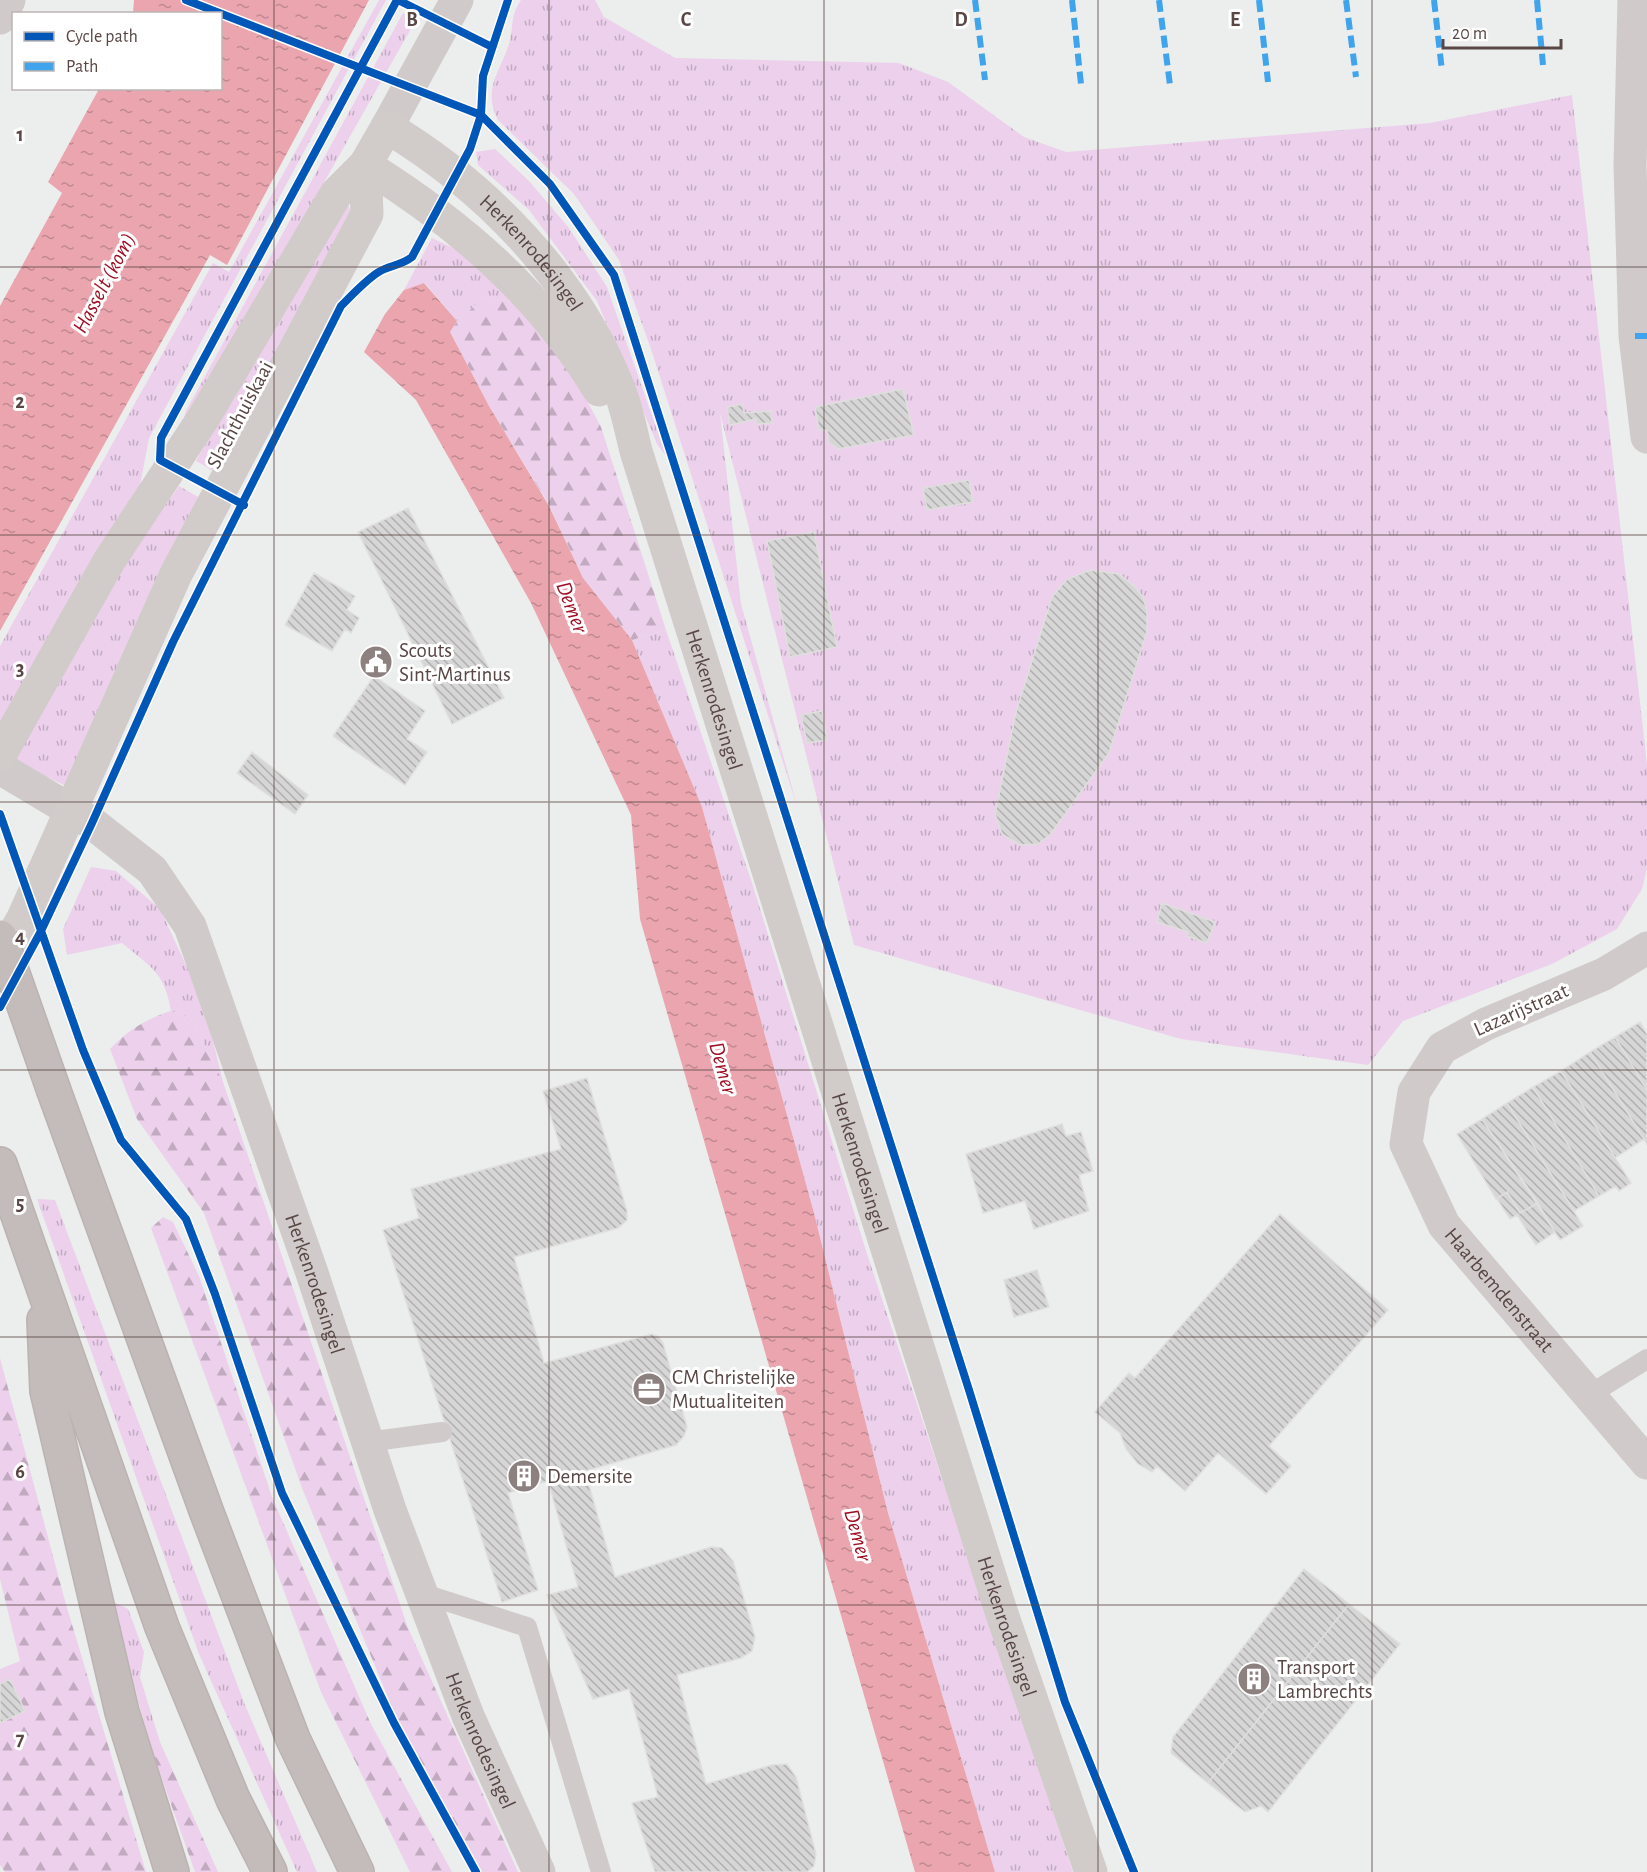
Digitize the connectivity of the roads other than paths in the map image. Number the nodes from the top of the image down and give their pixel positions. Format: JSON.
{"nodes":[{"id":1,"x":9,"y":0,"type":"edge"},
{"id":2,"x":457,"y":0,"type":"edge"},
{"id":3,"x":1634,"y":0,"type":"edge"},
{"id":4,"x":0,"y":18,"type":"edge"},
{"id":5,"x":387,"y":127,"type":"junction"},
{"id":6,"x":365,"y":165,"type":"junction"},
{"id":7,"x":1647,"y":436,"type":"edge"},
{"id":8,"x":636,"y":451,"type":"junction"},
{"id":9,"x":0,"y":755,"type":"edge"},
{"id":10,"x":0,"y":768,"type":"edge"},
{"id":11,"x":71,"y":811,"type":"junction"},
{"id":12,"x":0,"y":937,"type":"edge"},
{"id":13,"x":1647,"y":948,"type":"edge"},
{"id":14,"x":0,"y":959,"type":"edge"},
{"id":15,"x":1414,"y":1092,"type":"joint"},
{"id":16,"x":4,"y":1174,"type":"edge"},
{"id":17,"x":42,"y":1282,"type":"junction"},
{"id":18,"x":1647,"y":1359,"type":"edge"},
{"id":19,"x":1589,"y":1395,"type":"junction"},
{"id":20,"x":442,"y":1432,"type":"dead end"},
{"id":21,"x":368,"y":1442,"type":"junction"},
{"id":22,"x":1647,"y":1463,"type":"edge"},
{"id":23,"x":422,"y":1593,"type":"junction"},
{"id":24,"x":172,"y":1872,"type":"edge"},
{"id":25,"x":270,"y":1872,"type":"edge"},
{"id":26,"x":357,"y":1872,"type":"edge"},
{"id":27,"x":539,"y":1872,"type":"edge"},
{"id":28,"x":601,"y":1872,"type":"edge"},
{"id":29,"x":1091,"y":1872,"type":"edge"}],
"edges":[{"from":1,"to":4,"type":"street"},
{"from":2,"to":5,"type":"street","name":"Slachthuiskaai"},
{"from":3,"to":7,"type":"street"},
{"from":5,"to":6,"type":"street","name":"Slachthuiskaai"},
{"from":5,"to":8,"type":"street","name":"Herkenrodesingel"},
{"from":6,"to":8,"type":"street","name":"Herkenrodesingel"},
{"from":6,"to":9,"type":"street","name":"Slachthuiskaai"},
{"from":6,"to":11,"type":"street","name":"Slachthuiskaai"},
{"from":8,"to":29,"type":"street","name":"Herkenrodesingel"},
{"from":10,"to":11,"type":"street","name":"Herkenrodesingel"},
{"from":11,"to":14,"type":"street","name":"Slachthuiskaai"},
{"from":11,"to":21,"type":"street","name":"Herkenrodesingel"},
{"from":12,"to":26,"type":"highway","bridge":true},
{"from":13,"to":15,"type":"street","name":"Lazarijstraat"},
{"from":15,"to":19,"type":"street","name":"Haarbemdenstraat"},
{"from":16,"to":17,"type":"highway"},
{"from":17,"to":24,"type":"highway"},
{"from":17,"to":25,"type":"highway"},
{"from":18,"to":19,"type":"lane"},
{"from":19,"to":22,"type":"street","name":"Haarbemdenstraat"},
{"from":20,"to":21,"type":"lane"},
{"from":21,"to":23,"type":"street","name":"Herkenrodesingel"},
{"from":23,"to":27,"type":"street","name":"Herkenrodesingel"},
{"from":23,"to":28,"type":"lane"}]}
